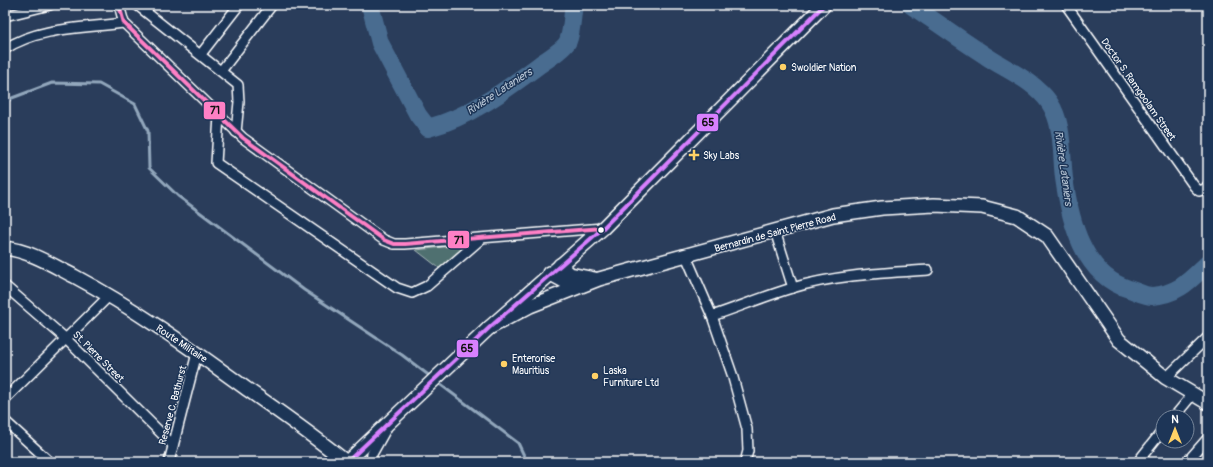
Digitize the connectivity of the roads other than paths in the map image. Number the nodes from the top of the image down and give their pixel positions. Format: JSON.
{"nodes":[{"id":1,"x":50,"y":5,"type":"edge"},
{"id":2,"x":119,"y":5,"type":"edge"},
{"id":3,"x":137,"y":5,"type":"edge"},
{"id":4,"x":239,"y":5,"type":"edge"},
{"id":5,"x":272,"y":5,"type":"edge"},
{"id":6,"x":824,"y":5,"type":"edge"},
{"id":7,"x":1066,"y":5,"type":"edge"},
{"id":8,"x":5,"y":16,"type":"edge"},
{"id":9,"x":124,"y":23,"type":"junction"},
{"id":10,"x":5,"y":49,"type":"edge"},
{"id":11,"x":200,"y":54,"type":"junction"},
{"id":12,"x":221,"y":71,"type":"junction"},
{"id":13,"x":219,"y":116,"type":"junction"},
{"id":14,"x":236,"y":132,"type":"junction"},
{"id":15,"x":1208,"y":185,"type":"edge"},
{"id":16,"x":603,"y":228,"type":"junction"},
{"id":17,"x":775,"y":231,"type":"junction"},
{"id":18,"x":481,"y":239,"type":"junction"},
{"id":19,"x":5,"y":248,"type":"edge"},
{"id":20,"x":686,"y":256,"type":"junction"},
{"id":21,"x":560,"y":265,"type":"junction"},
{"id":22,"x":928,"y":270,"type":"dead end"},
{"id":23,"x":549,"y":274,"type":"junction"},
{"id":24,"x":599,"y":279,"type":"junction"},
{"id":25,"x":5,"y":286,"type":"edge"},
{"id":26,"x":574,"y":288,"type":"junction"},
{"id":27,"x":793,"y":288,"type":"junction"},
{"id":28,"x":110,"y":295,"type":"junction"},
{"id":29,"x":712,"y":316,"type":"junction"},
{"id":30,"x":489,"y":328,"type":"junction"},
{"id":31,"x":1208,"y":337,"type":"edge"},
{"id":32,"x":66,"y":339,"type":"junction"},
{"id":33,"x":197,"y":353,"type":"junction"},
{"id":34,"x":1166,"y":378,"type":"junction"},
{"id":35,"x":1193,"y":394,"type":"junction"},
{"id":36,"x":5,"y":399,"type":"edge"},
{"id":37,"x":1208,"y":403,"type":"edge"},
{"id":38,"x":1181,"y":409,"type":"edge"},
{"id":39,"x":390,"y":420,"type":"junction"},
{"id":40,"x":5,"y":421,"type":"edge"},
{"id":41,"x":1208,"y":438,"type":"edge"},
{"id":42,"x":1155,"y":440,"type":"edge"},
{"id":43,"x":173,"y":445,"type":"junction"},
{"id":44,"x":1140,"y":459,"type":"dead end"},
{"id":45,"x":50,"y":462,"type":"edge"},
{"id":46,"x":169,"y":462,"type":"edge"},
{"id":47,"x":347,"y":462,"type":"edge"},
{"id":48,"x":371,"y":462,"type":"edge"},
{"id":49,"x":745,"y":462,"type":"edge"},
{"id":50,"x":1187,"y":462,"type":"edge"}],
"edges":[{"from":1,"to":8,"type":"street"},
{"from":2,"to":9,"type":"street"},
{"from":3,"to":11,"type":"street"},
{"from":4,"to":11,"type":"street"},
{"from":5,"to":12,"type":"street"},
{"from":6,"to":16,"type":"main road"},
{"from":7,"to":15,"type":"street","name":"Doctor S. Ramgoolam Street"},
{"from":9,"to":10,"type":"street"},
{"from":9,"to":13,"type":"street"},
{"from":11,"to":12,"type":"street"},
{"from":12,"to":14,"type":"street"},
{"from":13,"to":14,"type":"street"},
{"from":13,"to":18,"type":"street"},
{"from":14,"to":18,"type":"street"},
{"from":16,"to":18,"type":"street"},
{"from":16,"to":21,"type":"main road"},
{"from":17,"to":20,"type":"main road","name":"Bernardin de Saint Pierre Road"},
{"from":17,"to":27,"type":"street"},
{"from":17,"to":34,"type":"main road","name":"Bernardin de Saint Pierre Road"},
{"from":19,"to":28,"type":"main road","name":"Route Militaire"},
{"from":20,"to":24,"type":"main road","name":"Bernardin de Saint Pierre Road"},
{"from":20,"to":29,"type":"street"},
{"from":21,"to":23,"type":"main road"},
{"from":21,"to":24,"type":"main road","name":"Bernardin de Saint Pierre Road"},
{"from":22,"to":27,"type":"street"},
{"from":23,"to":26,"type":"main road"},
{"from":23,"to":30,"type":"main road"},
{"from":24,"to":26,"type":"main road","name":"Bernardin de Saint Pierre Road"},
{"from":25,"to":32,"type":"street","name":"St. Pierre Street"},
{"from":26,"to":30,"type":"main road","name":"Bernardin de Saint Pierre Road"},
{"from":27,"to":29,"type":"street"},
{"from":28,"to":32,"type":"street"},
{"from":28,"to":33,"type":"main road","name":"Route Militaire"},
{"from":29,"to":49,"type":"street"},
{"from":30,"to":39,"type":"main road"},
{"from":31,"to":34,"type":"street"},
{"from":32,"to":36,"type":"street"},
{"from":32,"to":43,"type":"street","name":"St. Pierre Street"},
{"from":33,"to":43,"type":"street","name":"Reserve C. Bathurst"},
{"from":33,"to":47,"type":"main road","name":"Route Militaire"},
{"from":34,"to":35,"type":"main road","name":"Bernardin de Saint Pierre Road"},
{"from":35,"to":37,"type":"main road","name":"Bernardin de Saint Pierre Road"},
{"from":35,"to":38,"type":"street"},
{"from":39,"to":47,"type":"main road"},
{"from":39,"to":48,"type":"street"},
{"from":40,"to":45,"type":"street"},
{"from":41,"to":50,"type":"street"},
{"from":42,"to":44,"type":"street"},
{"from":43,"to":46,"type":"street","name":"Reserve C. Bathurst"}]}
